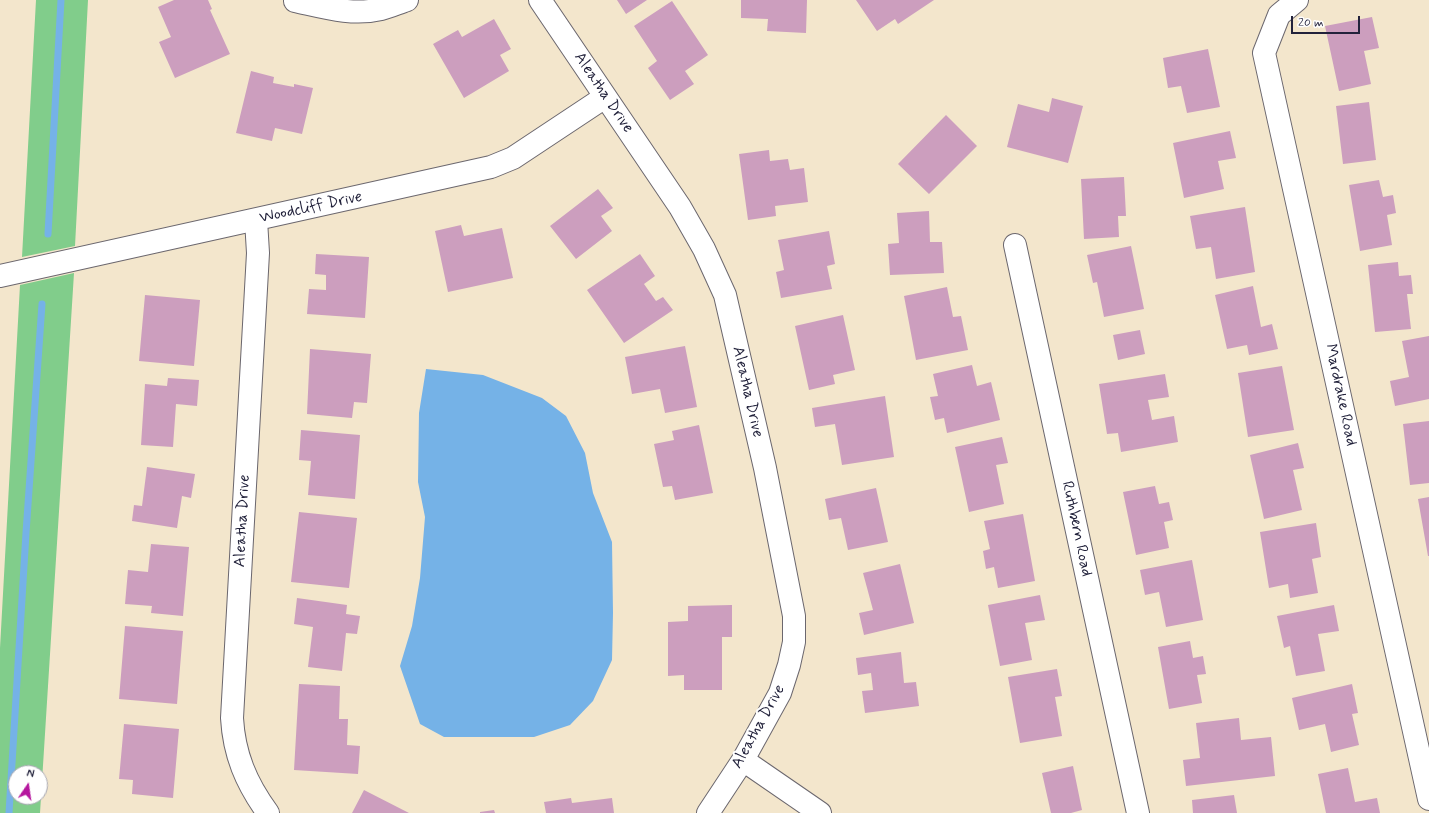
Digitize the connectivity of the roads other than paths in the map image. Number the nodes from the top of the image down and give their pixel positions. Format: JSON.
{"nodes":[{"id":1,"x":407,"y":0,"type":"edge"},
{"id":2,"x":540,"y":0,"type":"edge"},
{"id":3,"x":1297,"y":0,"type":"edge"},
{"id":4,"x":295,"y":1,"type":"edge"},
{"id":5,"x":605,"y":97,"type":"junction"},
{"id":6,"x":256,"y":220,"type":"junction"},
{"id":7,"x":1014,"y":245,"type":"dead end"},
{"id":8,"x":0,"y":276,"type":"edge"},
{"id":9,"x":743,"y":760,"type":"junction"},
{"id":10,"x":1429,"y":800,"type":"edge"},
{"id":11,"x":713,"y":811,"type":"edge"},
{"id":12,"x":268,"y":813,"type":"edge"},
{"id":13,"x":820,"y":813,"type":"edge"},
{"id":14,"x":1138,"y":813,"type":"edge"}],
"edges":[{"from":1,"to":4,"type":"street"},
{"from":2,"to":5,"type":"street","name":"Aleatha Drive"},
{"from":3,"to":10,"type":"street","name":"Mardrake Road"},
{"from":5,"to":6,"type":"street","name":"Woodcliff Drive"},
{"from":5,"to":9,"type":"street","name":"Aleatha Drive"},
{"from":6,"to":8,"type":"street","name":"Woodcliff Drive"},
{"from":6,"to":12,"type":"street","name":"Aleatha Drive"},
{"from":7,"to":14,"type":"street","name":"Ruthbern Road"},
{"from":9,"to":11,"type":"street","name":"Aleatha Drive"},
{"from":9,"to":13,"type":"street"}]}
